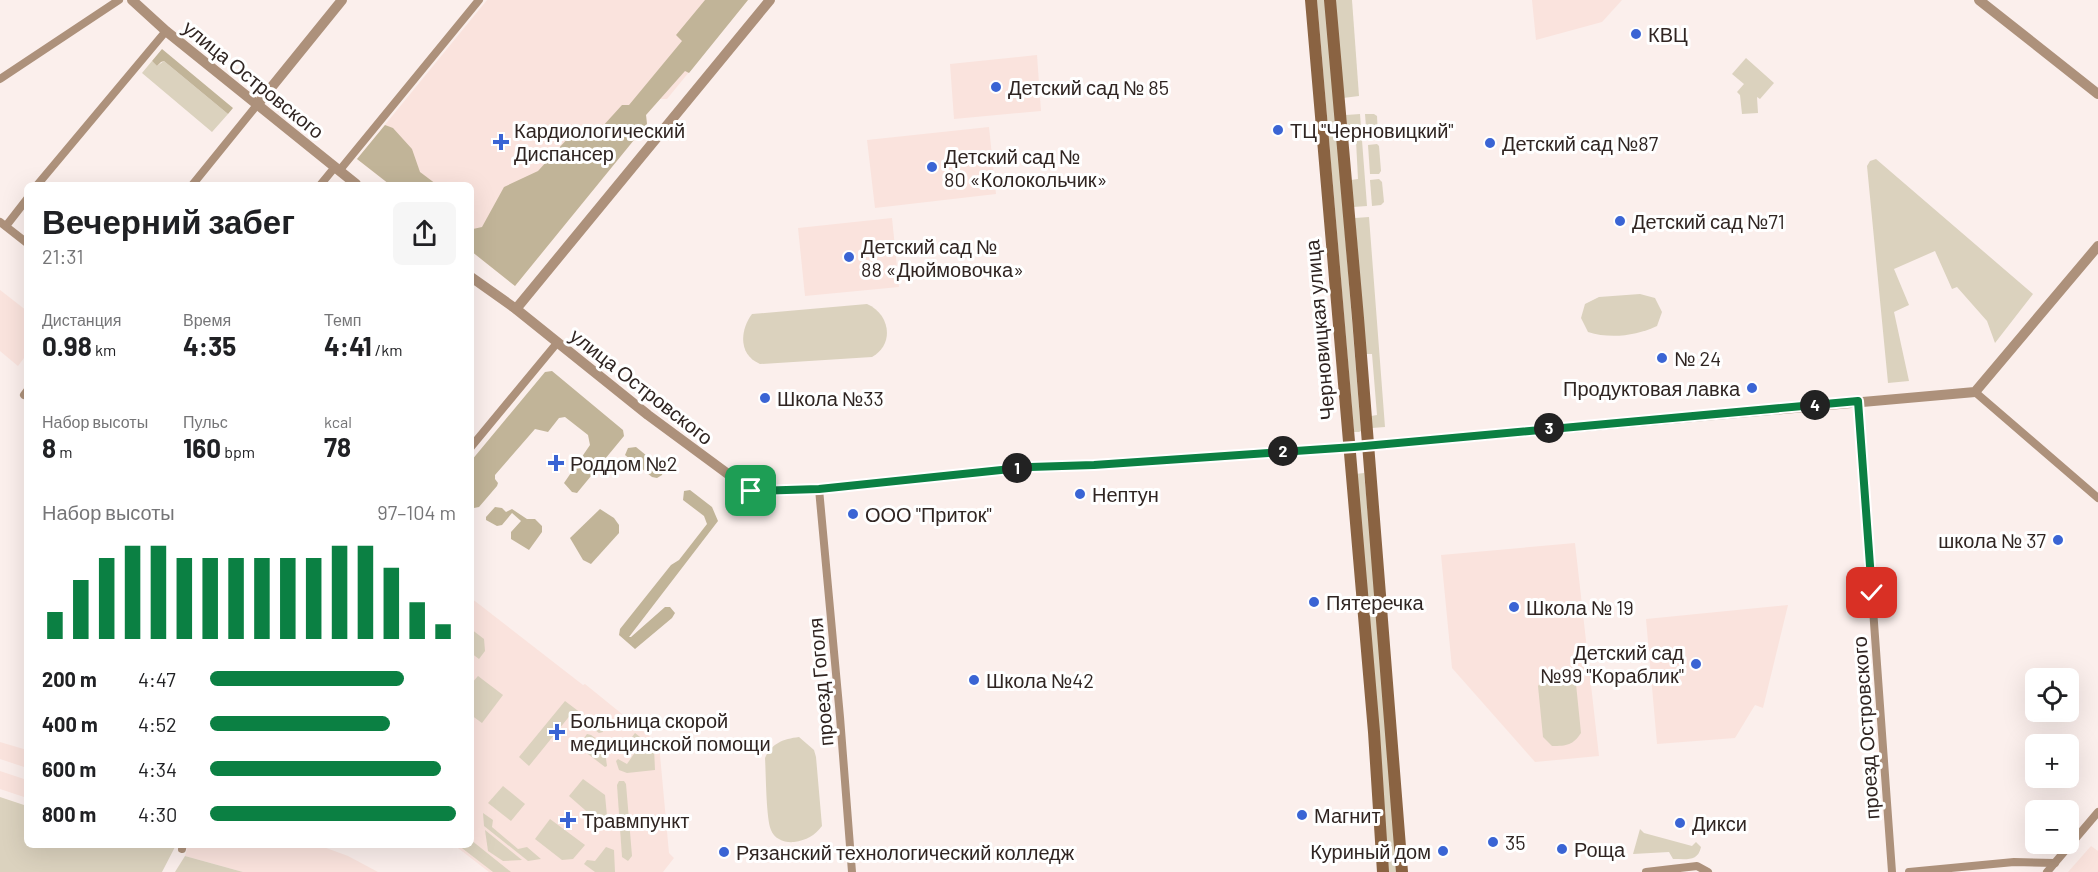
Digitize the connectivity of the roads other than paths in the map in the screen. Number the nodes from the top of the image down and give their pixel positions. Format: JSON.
{"nodes":[{"id":1,"x":120,"y":0,"type":"edge"},
{"id":2,"x":132,"y":0,"type":"edge"},
{"id":3,"x":342,"y":0,"type":"edge"},
{"id":4,"x":480,"y":0,"type":"edge"},
{"id":5,"x":770,"y":0,"type":"edge"},
{"id":6,"x":1311,"y":0,"type":"edge"},
{"id":7,"x":1330,"y":0,"type":"edge"},
{"id":8,"x":1979,"y":0,"type":"edge"},
{"id":9,"x":166,"y":31,"type":"junction"},
{"id":10,"x":0,"y":78,"type":"edge"},
{"id":11,"x":2098,"y":94,"type":"edge"},
{"id":12,"x":257,"y":105,"type":"junction"},
{"id":13,"x":337,"y":169,"type":"junction"},
{"id":14,"x":40,"y":182,"type":"edge"},
{"id":15,"x":195,"y":182,"type":"edge"},
{"id":16,"x":323,"y":182,"type":"edge"},
{"id":17,"x":353,"y":182,"type":"edge"},
{"id":18,"x":24,"y":202,"type":"edge"},
{"id":19,"x":3,"y":224,"type":"edge"},
{"id":20,"x":24,"y":241,"type":"edge"},
{"id":21,"x":2098,"y":246,"type":"edge"},
{"id":22,"x":474,"y":280,"type":"edge"},
{"id":23,"x":516,"y":309,"type":"junction"},
{"id":24,"x":557,"y":343,"type":"junction"},
{"id":25,"x":1975,"y":392,"type":"junction"},
{"id":26,"x":1858,"y":401,"type":"junction"},
{"id":27,"x":474,"y":443,"type":"edge"},
{"id":28,"x":1367,"y":446,"type":"junction"},
{"id":29,"x":1348,"y":447,"type":"junction"},
{"id":30,"x":819,"y":489,"type":"junction"},
{"id":31,"x":2098,"y":498,"type":"edge"},
{"id":32,"x":2098,"y":812,"type":"edge"},
{"id":33,"x":2055,"y":863,"type":"junction"},
{"id":34,"x":852,"y":872,"type":"edge"},
{"id":35,"x":1383,"y":872,"type":"edge"},
{"id":36,"x":1402,"y":872,"type":"edge"},
{"id":37,"x":1646,"y":872,"type":"edge"},
{"id":38,"x":1708,"y":872,"type":"edge"},
{"id":39,"x":1892,"y":872,"type":"edge"},
{"id":40,"x":1909,"y":872,"type":"edge"},
{"id":41,"x":2047,"y":872,"type":"edge"}],
"edges":[{"from":1,"to":10,"type":"street"},
{"from":2,"to":9,"type":"street","name":"улица Островского"},
{"from":3,"to":12,"type":"street"},
{"from":4,"to":13,"type":"street"},
{"from":5,"to":23,"type":"street"},
{"from":6,"to":29,"type":"main road","name":"Черновицкая улица"},
{"from":7,"to":28,"type":"main road","name":"Черновицкая улица"},
{"from":8,"to":11,"type":"street"},
{"from":9,"to":12,"type":"street","name":"улица Островского"},
{"from":9,"to":14,"type":"street"},
{"from":12,"to":13,"type":"street","name":"улица Островского"},
{"from":12,"to":15,"type":"street"},
{"from":13,"to":16,"type":"street"},
{"from":13,"to":17,"type":"street","name":"улица Островского"},
{"from":18,"to":19,"type":"street"},
{"from":19,"to":20,"type":"street"},
{"from":21,"to":25,"type":"street"},
{"from":22,"to":23,"type":"street","name":"улица Островского"},
{"from":23,"to":24,"type":"street","name":"улица Островского"},
{"from":24,"to":27,"type":"street"},
{"from":24,"to":30,"type":"street","name":"улица Островского"},
{"from":25,"to":26,"type":"street","name":"улица Островского"},
{"from":25,"to":31,"type":"street"},
{"from":26,"to":28,"type":"street","name":"улица Островского"},
{"from":26,"to":39,"type":"street","name":"проезд Островского"},
{"from":28,"to":29,"type":"street","name":"улица Островского"},
{"from":28,"to":36,"type":"main road","name":"Черновицкая улица"},
{"from":29,"to":30,"type":"street","name":"улица Островского"},
{"from":29,"to":35,"type":"main road","name":"Черновицкая улица"},
{"from":30,"to":34,"type":"street","name":"проезд Гоголя"},
{"from":32,"to":33,"type":"street"},
{"from":33,"to":40,"type":"street"},
{"from":33,"to":41,"type":"street"},
{"from":37,"to":38,"type":"street"}]}
